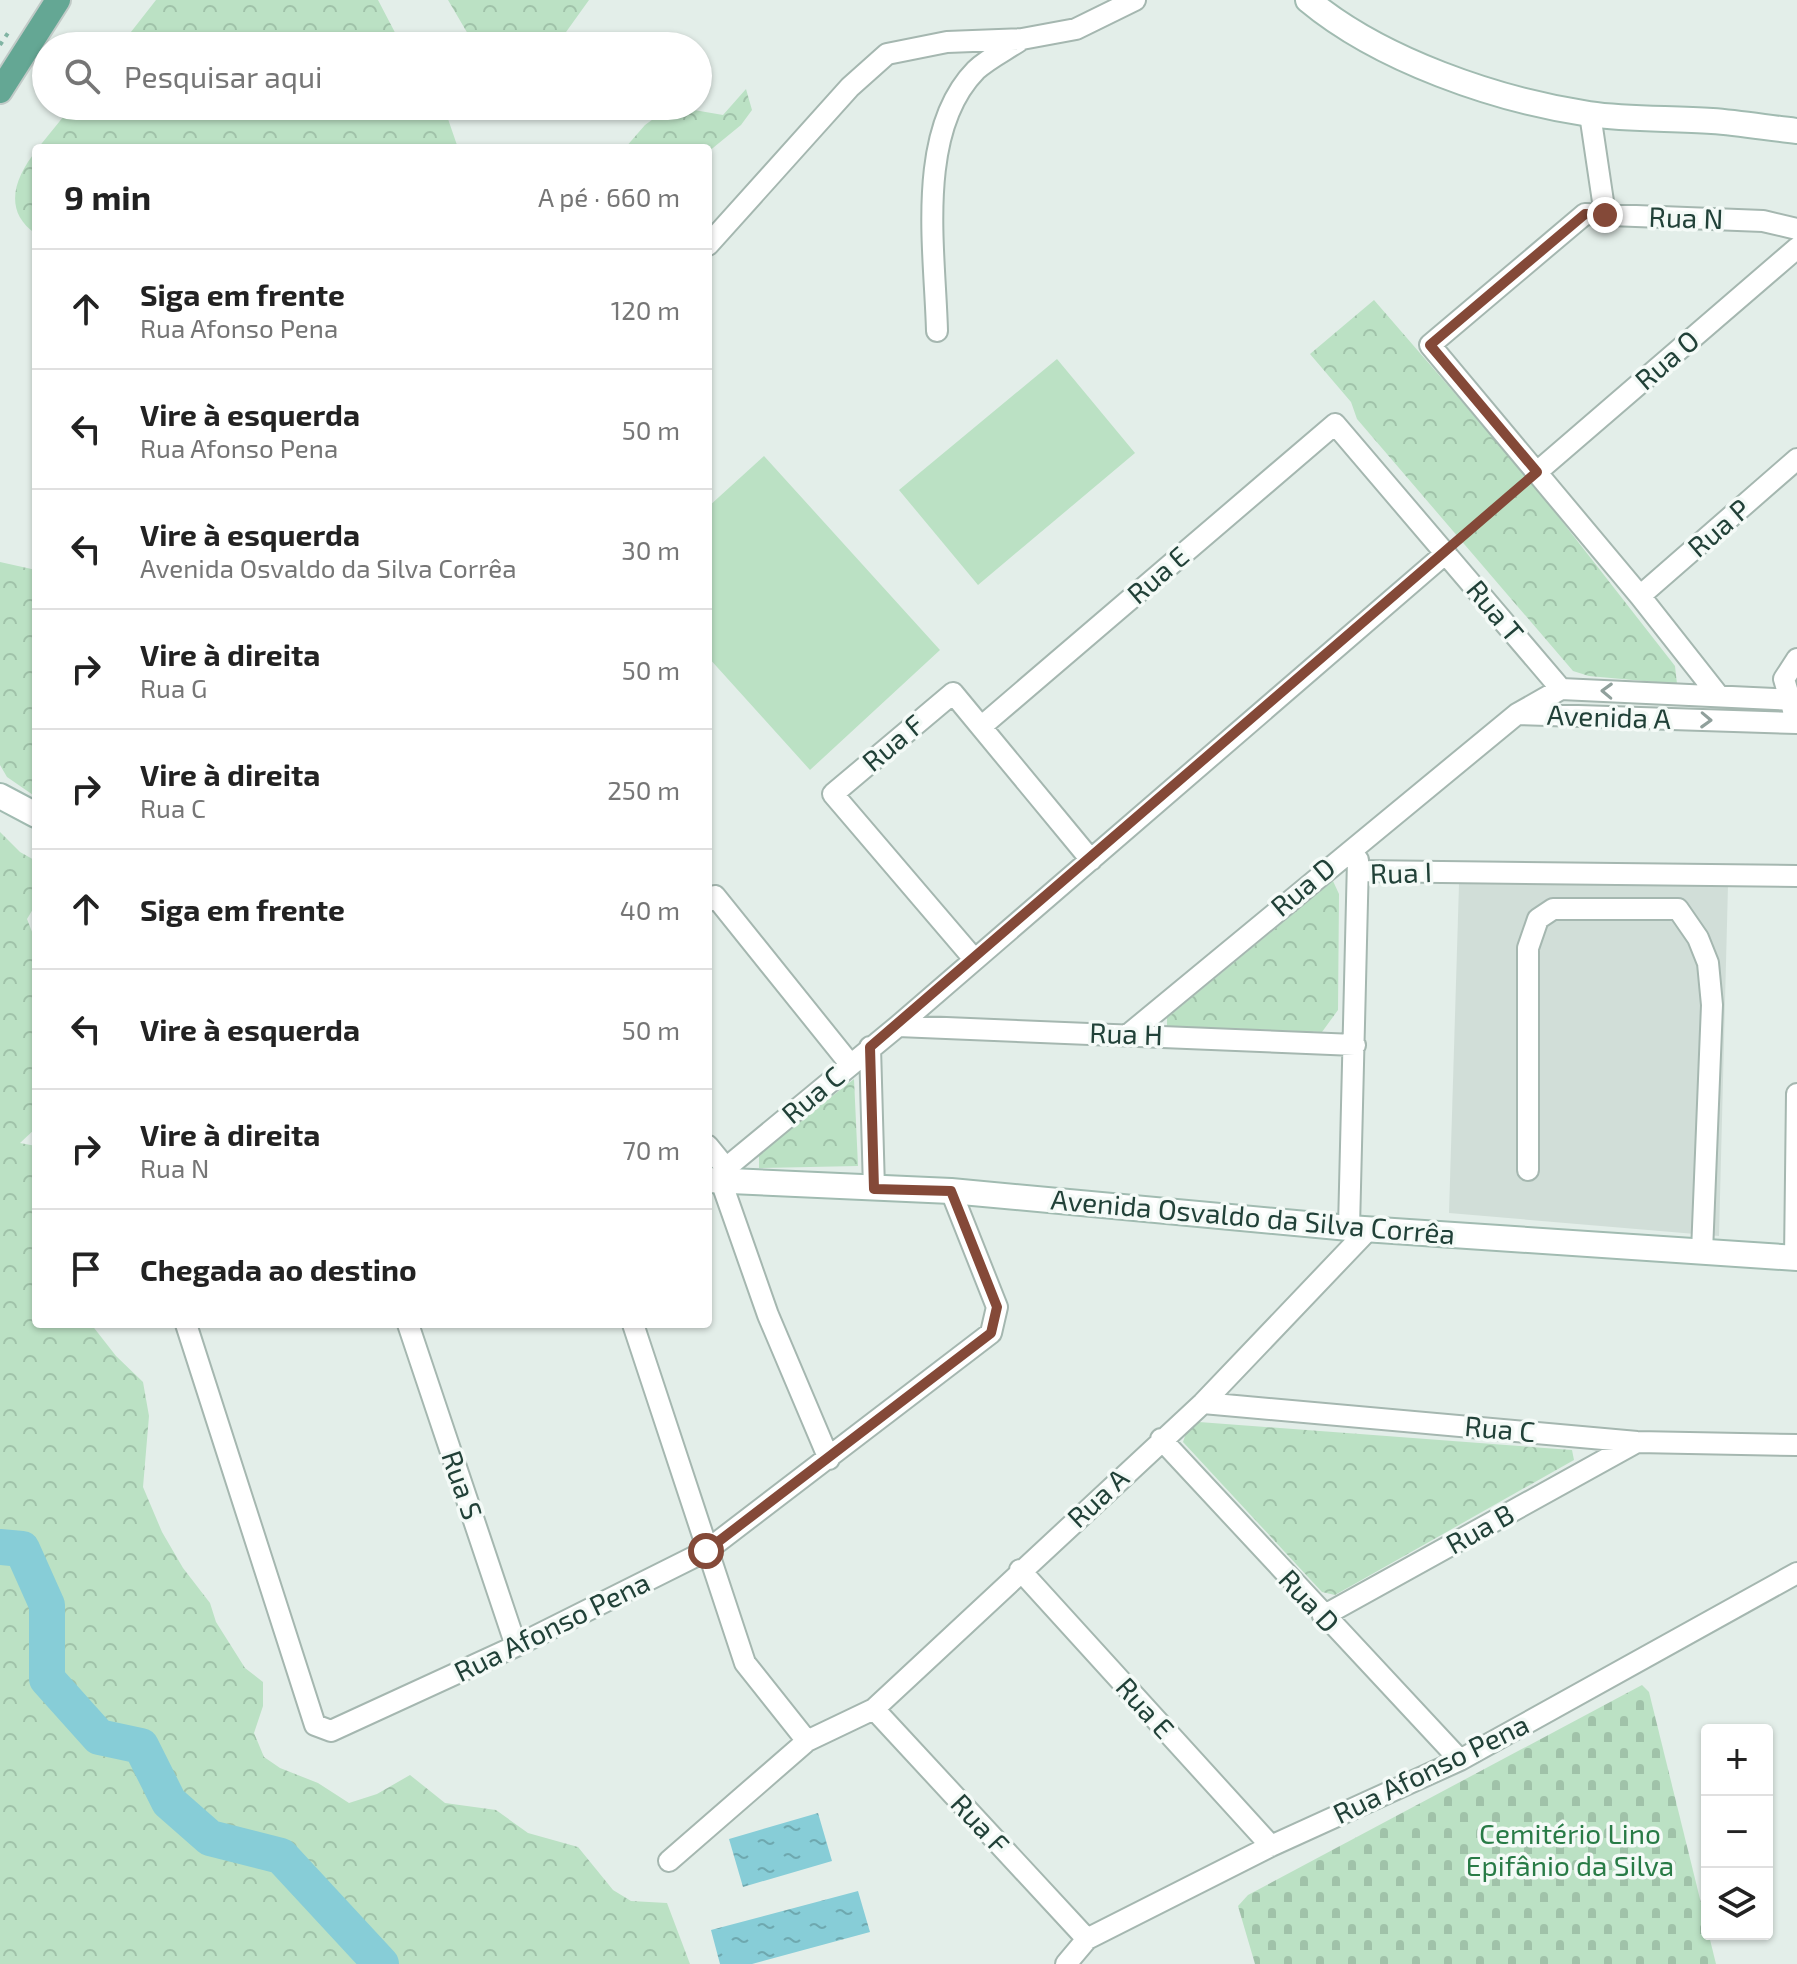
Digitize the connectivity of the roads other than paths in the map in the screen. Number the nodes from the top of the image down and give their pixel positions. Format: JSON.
{"nodes":[{"id":1,"x":58,"y":0,"type":"edge"},
{"id":2,"x":70,"y":0,"type":"edge"},
{"id":3,"x":1135,"y":0,"type":"edge"},
{"id":4,"x":1308,"y":0,"type":"edge"},
{"id":5,"x":38,"y":32,"type":"edge"},
{"id":6,"x":45,"y":32,"type":"edge"},
{"id":7,"x":1022,"y":39,"type":"junction"},
{"id":8,"x":32,"y":41,"type":"edge"},
{"id":9,"x":32,"y":49,"type":"edge"},
{"id":10,"x":4,"y":85,"type":"edge"},
{"id":11,"x":1590,"y":114,"type":"junction"},
{"id":12,"x":1797,"y":131,"type":"edge"},
{"id":13,"x":1605,"y":215,"type":"junction"},
{"id":14,"x":1797,"y":229,"type":"edge"},
{"id":15,"x":712,"y":241,"type":"edge"},
{"id":16,"x":1797,"y":248,"type":"edge"},
{"id":17,"x":937,"y":331,"type":"dead end"},
{"id":18,"x":1335,"y":424,"type":"joint"},
{"id":19,"x":1797,"y":459,"type":"edge"},
{"id":20,"x":1537,"y":472,"type":"junction"},
{"id":21,"x":1446,"y":553,"type":"junction"},
{"id":22,"x":1640,"y":596,"type":"junction"},
{"id":23,"x":1797,"y":659,"type":"edge"},
{"id":24,"x":1561,"y":689,"type":"junction"},
{"id":25,"x":1718,"y":695,"type":"junction"},
{"id":26,"x":1793,"y":700,"type":"edge"},
{"id":27,"x":1517,"y":714,"type":"junction"},
{"id":28,"x":1797,"y":723,"type":"edge"},
{"id":29,"x":982,"y":726,"type":"junction"},
{"id":30,"x":0,"y":796,"type":"edge"},
{"id":31,"x":32,"y":813,"type":"edge"},
{"id":32,"x":1360,"y":839,"type":"junction"},
{"id":33,"x":1091,"y":860,"type":"junction"},
{"id":34,"x":1358,"y":871,"type":"junction"},
{"id":35,"x":1797,"y":876,"type":"edge"},
{"id":36,"x":712,"y":898,"type":"edge"},
{"id":37,"x":974,"y":959,"type":"junction"},
{"id":38,"x":898,"y":1026,"type":"junction"},
{"id":39,"x":1129,"y":1034,"type":"junction"},
{"id":40,"x":1355,"y":1045,"type":"junction"},
{"id":41,"x":870,"y":1047,"type":"junction"},
{"id":42,"x":850,"y":1064,"type":"junction"},
{"id":43,"x":1797,"y":1094,"type":"edge"},
{"id":44,"x":1528,"y":1170,"type":"dead end"},
{"id":45,"x":718,"y":1177,"type":"edge"},
{"id":46,"x":874,"y":1189,"type":"junction"},
{"id":47,"x":951,"y":1191,"type":"junction"},
{"id":48,"x":1359,"y":1228,"type":"junction"},
{"id":49,"x":1702,"y":1252,"type":"junction"},
{"id":50,"x":1796,"y":1258,"type":"edge"},
{"id":51,"x":187,"y":1328,"type":"edge"},
{"id":52,"x":409,"y":1328,"type":"edge"},
{"id":53,"x":634,"y":1328,"type":"edge"},
{"id":54,"x":1203,"y":1403,"type":"junction"},
{"id":55,"x":1161,"y":1439,"type":"junction"},
{"id":56,"x":1637,"y":1442,"type":"junction"},
{"id":57,"x":1797,"y":1445,"type":"edge"},
{"id":58,"x":829,"y":1459,"type":"junction"},
{"id":59,"x":706,"y":1551,"type":"junction"},
{"id":60,"x":1020,"y":1570,"type":"junction"},
{"id":61,"x":1797,"y":1573,"type":"edge"},
{"id":62,"x":1323,"y":1616,"type":"junction"},
{"id":63,"x":516,"y":1646,"type":"junction"},
{"id":64,"x":874,"y":1709,"type":"junction"},
{"id":65,"x":807,"y":1741,"type":"junction"},
{"id":66,"x":1460,"y":1760,"type":"junction"},
{"id":67,"x":1271,"y":1846,"type":"junction"},
{"id":68,"x":669,"y":1861,"type":"dead end"},
{"id":69,"x":1087,"y":1939,"type":"junction"},
{"id":70,"x":1066,"y":1964,"type":"edge"}],
"edges":[{"from":1,"to":5,"type":"main road"},
{"from":2,"to":6,"type":"main road"},
{"from":3,"to":7,"type":"street"},
{"from":4,"to":11,"type":"street"},
{"from":7,"to":15,"type":"street"},
{"from":7,"to":17,"type":"street"},
{"from":8,"to":10,"type":"main road"},
{"from":9,"to":10,"type":"main road"},
{"from":11,"to":12,"type":"street"},
{"from":11,"to":13,"type":"street"},
{"from":13,"to":14,"type":"street","name":"Rua N"},
{"from":13,"to":20,"type":"street","name":"Rua N"},
{"from":16,"to":20,"type":"street","name":"Rua O"},
{"from":18,"to":21,"type":"street","name":"Rua T"},
{"from":18,"to":29,"type":"street","name":"Rua E"},
{"from":19,"to":22,"type":"street","name":"Rua P"},
{"from":20,"to":22,"type":"street"},
{"from":21,"to":24,"type":"street","name":"Rua T"},
{"from":21,"to":33,"type":"street","name":"Rua C"},
{"from":22,"to":25,"type":"street"},
{"from":23,"to":26,"type":"street"},
{"from":25,"to":24,"type":"street","name":"Avenida A","one_way":true},
{"from":24,"to":27,"type":"street","name":"Avenida A"},
{"from":25,"to":26,"type":"street","name":"Avenida A"},
{"from":26,"to":28,"type":"street"},
{"from":27,"to":28,"type":"street","name":"Avenida A","one_way":true},
{"from":27,"to":32,"type":"street","name":"Rua D"},
{"from":29,"to":33,"type":"street","name":"Rua F"},
{"from":29,"to":37,"type":"street","name":"Rua F"},
{"from":30,"to":31,"type":"street"},
{"from":32,"to":34,"type":"street"},
{"from":32,"to":39,"type":"street","name":"Rua D"},
{"from":33,"to":37,"type":"street","name":"Rua C"},
{"from":34,"to":35,"type":"street","name":"Rua I"},
{"from":34,"to":40,"type":"street","name":"Rua I"},
{"from":36,"to":42,"type":"street"},
{"from":37,"to":38,"type":"street","name":"Rua C"},
{"from":38,"to":39,"type":"street","name":"Rua H"},
{"from":38,"to":41,"type":"street","name":"Rua C"},
{"from":39,"to":40,"type":"street","name":"Rua H"},
{"from":40,"to":48,"type":"street","name":"Rua I"},
{"from":41,"to":42,"type":"street","name":"Rua C"},
{"from":41,"to":46,"type":"street"},
{"from":42,"to":45,"type":"street","name":"Rua C"},
{"from":43,"to":50,"type":"street"},
{"from":44,"to":49,"type":"street"},
{"from":45,"to":46,"type":"street","name":"Avenida Osvaldo da Silva Corrêa"},
{"from":45,"to":58,"type":"street"},
{"from":46,"to":47,"type":"street","name":"Avenida Osvaldo da Silva Corrêa"},
{"from":47,"to":48,"type":"street","name":"Avenida Osvaldo da Silva Corrêa"},
{"from":47,"to":58,"type":"street","name":"Rua Afonso Pena"},
{"from":48,"to":49,"type":"street","name":"Avenida Osvaldo da Silva Corrêa"},
{"from":48,"to":54,"type":"street","name":"Rua A"},
{"from":49,"to":50,"type":"street","name":"Avenida Osvaldo da Silva Corrêa"},
{"from":51,"to":63,"type":"street","name":"Rua Afonso Pena"},
{"from":52,"to":63,"type":"street","name":"Rua S"},
{"from":53,"to":59,"type":"street"},
{"from":54,"to":55,"type":"street","name":"Rua A"},
{"from":54,"to":56,"type":"street","name":"Rua C"},
{"from":55,"to":60,"type":"street","name":"Rua A"},
{"from":55,"to":62,"type":"street","name":"Rua D"},
{"from":56,"to":57,"type":"street","name":"Rua C"},
{"from":56,"to":62,"type":"street","name":"Rua B"},
{"from":58,"to":59,"type":"street","name":"Rua Afonso Pena"},
{"from":59,"to":63,"type":"street","name":"Rua Afonso Pena"},
{"from":59,"to":65,"type":"street"},
{"from":60,"to":64,"type":"street","name":"Rua A"},
{"from":60,"to":67,"type":"street","name":"Rua E"},
{"from":61,"to":66,"type":"street","name":"Rua Afonso Pena"},
{"from":62,"to":66,"type":"street","name":"Rua D"},
{"from":64,"to":65,"type":"street","name":"Rua A"},
{"from":64,"to":69,"type":"street","name":"Rua F"},
{"from":65,"to":68,"type":"street","name":"Rua A"},
{"from":66,"to":67,"type":"street","name":"Rua Afonso Pena"},
{"from":67,"to":69,"type":"street","name":"Rua Afonso Pena"},
{"from":69,"to":70,"type":"street","name":"Rua Afonso Pena"}]}
